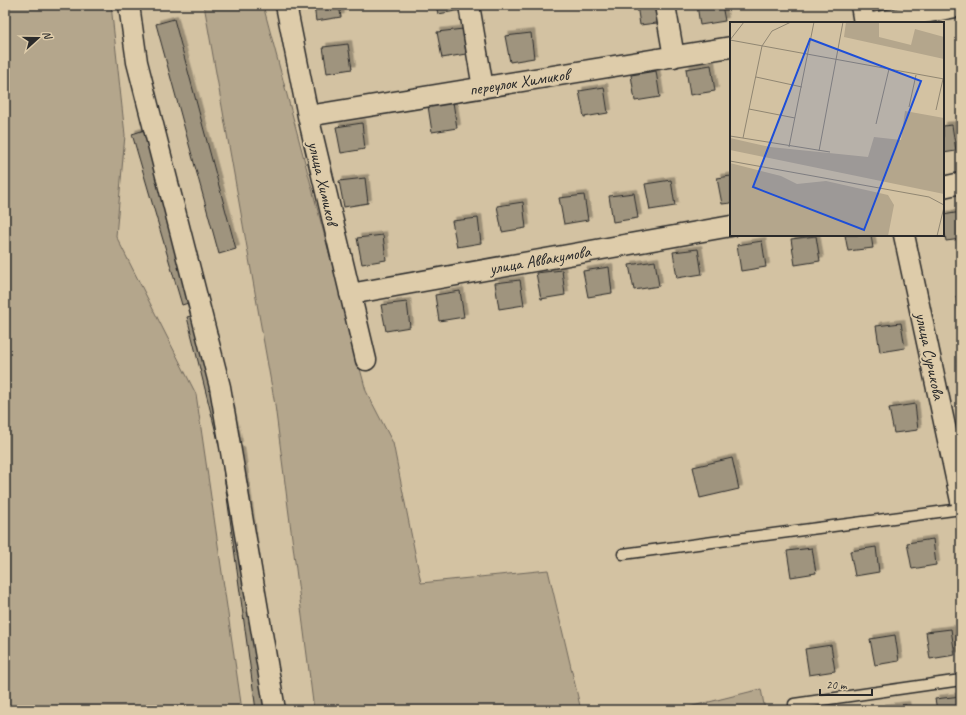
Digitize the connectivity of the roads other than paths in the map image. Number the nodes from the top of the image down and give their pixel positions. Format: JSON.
{"nodes":[{"id":1,"x":128,"y":5,"type":"edge"},
{"id":2,"x":286,"y":5,"type":"edge"},
{"id":3,"x":469,"y":5,"type":"edge"},
{"id":4,"x":665,"y":5,"type":"edge"},
{"id":5,"x":861,"y":5,"type":"edge"},
{"id":6,"x":961,"y":6,"type":"edge"},
{"id":7,"x":864,"y":22,"type":"edge"},
{"id":8,"x":877,"y":22,"type":"edge"},
{"id":9,"x":730,"y":47,"type":"edge"},
{"id":10,"x":674,"y":57,"type":"junction"},
{"id":11,"x":483,"y":88,"type":"junction"},
{"id":12,"x":308,"y":116,"type":"junction"},
{"id":13,"x":961,"y":183,"type":"edge"},
{"id":14,"x":944,"y":187,"type":"edge"},
{"id":15,"x":730,"y":226,"type":"edge"},
{"id":16,"x":904,"y":236,"type":"edge"},
{"id":17,"x":350,"y":294,"type":"junction"},
{"id":18,"x":366,"y":360,"type":"dead end"},
{"id":19,"x":961,"y":501,"type":"edge"},
{"id":20,"x":961,"y":509,"type":"edge"},
{"id":21,"x":623,"y":554,"type":"dead end"},
{"id":22,"x":961,"y":680,"type":"edge"},
{"id":23,"x":794,"y":704,"type":"dead end"},
{"id":24,"x":275,"y":710,"type":"edge"}],
"edges":[{"from":1,"to":24,"type":"street"},
{"from":2,"to":12,"type":"street","name":"улица Химиков"},
{"from":3,"to":11,"type":"street"},
{"from":4,"to":10,"type":"street"},
{"from":5,"to":7,"type":"street"},
{"from":6,"to":8,"type":"street"},
{"from":9,"to":10,"type":"street","name":"переулок Химиков"},
{"from":10,"to":11,"type":"street","name":"переулок Химиков"},
{"from":11,"to":12,"type":"street","name":"переулок Химиков"},
{"from":12,"to":17,"type":"street","name":"улица Химиков"},
{"from":13,"to":14,"type":"street"},
{"from":15,"to":17,"type":"street","name":"улица Аввакумова"},
{"from":16,"to":19,"type":"street","name":"улица Сурикова"},
{"from":17,"to":18,"type":"street","name":"улица Химиков"},
{"from":20,"to":21,"type":"lane"},
{"from":22,"to":23,"type":"lane"}]}
